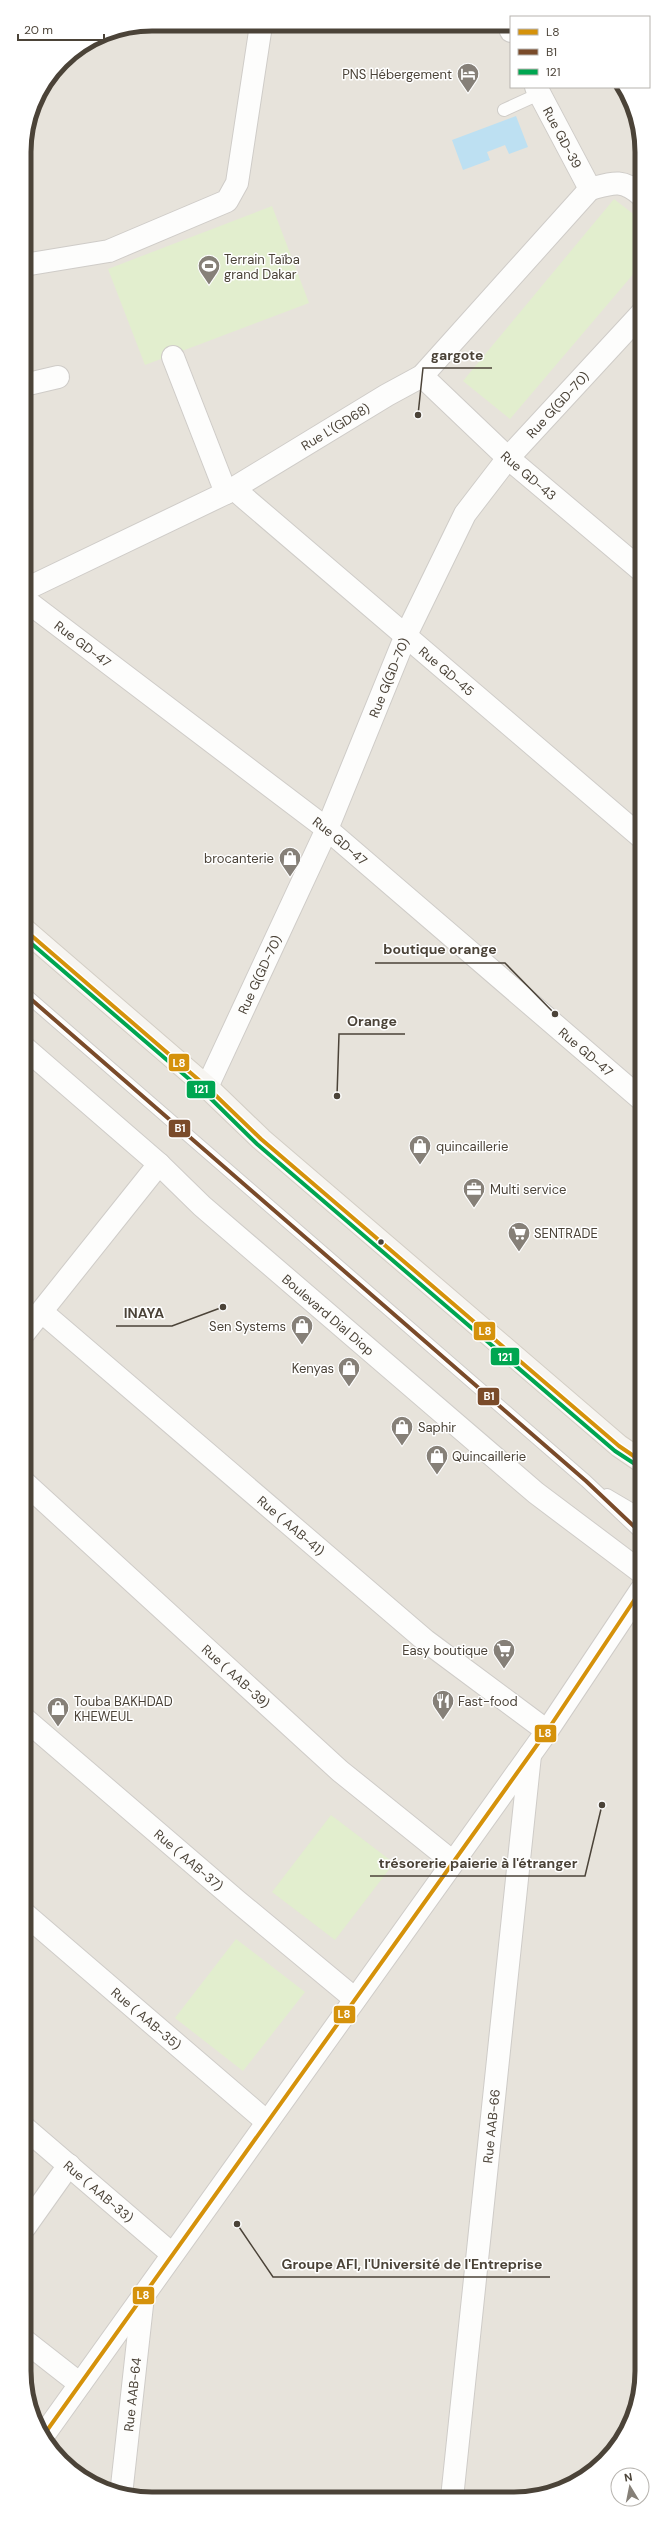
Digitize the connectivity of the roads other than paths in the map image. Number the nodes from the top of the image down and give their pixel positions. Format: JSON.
{"nodes":[{"id":1,"x":260,"y":31,"type":"edge"},
{"id":2,"x":537,"y":91,"type":"edge"},
{"id":3,"x":504,"y":110,"type":"dead end"},
{"id":4,"x":590,"y":189,"type":"junction"},
{"id":5,"x":635,"y":190,"type":"edge"},
{"id":6,"x":31,"y":264,"type":"edge"},
{"id":7,"x":635,"y":320,"type":"edge"},
{"id":8,"x":173,"y":357,"type":"dead end"},
{"id":9,"x":422,"y":376,"type":"junction"},
{"id":10,"x":58,"y":377,"type":"dead end"},
{"id":11,"x":31,"y":383,"type":"edge"},
{"id":12,"x":508,"y":458,"type":"junction"},
{"id":13,"x":230,"y":491,"type":"junction"},
{"id":14,"x":635,"y":565,"type":"edge"},
{"id":15,"x":31,"y":587,"type":"edge"},
{"id":16,"x":31,"y":604,"type":"edge"},
{"id":17,"x":406,"y":635,"type":"junction"},
{"id":18,"x":327,"y":829,"type":"junction"},
{"id":19,"x":635,"y":832,"type":"edge"},
{"id":20,"x":31,"y":935,"type":"edge"},
{"id":21,"x":31,"y":999,"type":"edge"},
{"id":22,"x":31,"y":1053,"type":"edge"},
{"id":23,"x":207,"y":1086,"type":"junction"},
{"id":24,"x":635,"y":1094,"type":"edge"},
{"id":25,"x":159,"y":1164,"type":"junction"},
{"id":26,"x":42,"y":1312,"type":"junction"},
{"id":27,"x":31,"y":1325,"type":"edge"},
{"id":28,"x":635,"y":1457,"type":"edge"},
{"id":29,"x":586,"y":1482,"type":"junction"},
{"id":30,"x":31,"y":1488,"type":"edge"},
{"id":31,"x":635,"y":1511,"type":"edge"},
{"id":32,"x":635,"y":1527,"type":"edge"},
{"id":33,"x":635,"y":1567,"type":"edge"},
{"id":34,"x":635,"y":1599,"type":"edge"},
{"id":35,"x":31,"y":1723,"type":"edge"},
{"id":36,"x":546,"y":1731,"type":"junction"},
{"id":37,"x":530,"y":1754,"type":"junction"},
{"id":38,"x":453,"y":1862,"type":"junction"},
{"id":39,"x":31,"y":1919,"type":"edge"},
{"id":40,"x":355,"y":1998,"type":"junction"},
{"id":41,"x":267,"y":2122,"type":"junction"},
{"id":42,"x":31,"y":2133,"type":"edge"},
{"id":43,"x":69,"y":2165,"type":"junction"},
{"id":44,"x":31,"y":2219,"type":"edge"},
{"id":45,"x":172,"y":2254,"type":"junction"},
{"id":46,"x":143,"y":2295,"type":"junction"},
{"id":47,"x":31,"y":2346,"type":"edge"},
{"id":48,"x":80,"y":2384,"type":"junction"},
{"id":49,"x":47,"y":2431,"type":"edge"},
{"id":50,"x":122,"y":2488,"type":"edge"},
{"id":51,"x":453,"y":2492,"type":"edge"}],
"edges":[{"from":1,"to":6,"type":"street"},
{"from":2,"to":3,"type":"lane"},
{"from":2,"to":4,"type":"street","name":"Rue GD-39"},
{"from":4,"to":5,"type":"street"},
{"from":4,"to":9,"type":"street","name":"Rue L'(GD68)"},
{"from":7,"to":12,"type":"street","name":"Rue G(GD-70)"},
{"from":8,"to":13,"type":"street"},
{"from":9,"to":12,"type":"street","name":"Rue GD-43"},
{"from":9,"to":13,"type":"street","name":"Rue L'(GD68)"},
{"from":10,"to":11,"type":"street"},
{"from":12,"to":14,"type":"street","name":"Rue GD-43"},
{"from":12,"to":17,"type":"street","name":"Rue G(GD-70)"},
{"from":13,"to":15,"type":"street","name":"Rue L'(GD68)"},
{"from":13,"to":17,"type":"street","name":"Rue GD-45"},
{"from":16,"to":18,"type":"street","name":"Rue GD-47"},
{"from":17,"to":18,"type":"street","name":"Rue G(GD-70)"},
{"from":17,"to":19,"type":"street","name":"Rue GD-45"},
{"from":18,"to":23,"type":"street","name":"Rue G(GD-70)"},
{"from":18,"to":24,"type":"street","name":"Rue GD-47"},
{"from":20,"to":23,"type":"main road"},
{"from":21,"to":29,"type":"lane"},
{"from":22,"to":25,"type":"street","name":"Boulevard Dial Diop"},
{"from":23,"to":28,"type":"main road"},
{"from":25,"to":26,"type":"street"},
{"from":25,"to":33,"type":"street","name":"Boulevard Dial Diop"},
{"from":26,"to":27,"type":"street"},
{"from":26,"to":36,"type":"street","name":"Rue ( AAB-41)"},
{"from":29,"to":31,"type":"lane"},
{"from":29,"to":32,"type":"lane"},
{"from":30,"to":38,"type":"street","name":"Rue ( AAB-39)"},
{"from":34,"to":36,"type":"street"},
{"from":35,"to":40,"type":"street","name":"Rue ( AAB-37)"},
{"from":36,"to":37,"type":"street"},
{"from":37,"to":38,"type":"street"},
{"from":37,"to":51,"type":"street","name":"Rue AAB-66"},
{"from":38,"to":40,"type":"street"},
{"from":39,"to":41,"type":"street","name":"Rue ( AAB-35)"},
{"from":40,"to":41,"type":"street"},
{"from":41,"to":45,"type":"street"},
{"from":42,"to":43,"type":"street","name":"Rue ( AAB-33)"},
{"from":43,"to":44,"type":"street"},
{"from":43,"to":45,"type":"street","name":"Rue ( AAB-33)"},
{"from":45,"to":46,"type":"street"},
{"from":46,"to":48,"type":"street"},
{"from":46,"to":50,"type":"street","name":"Rue AAB-64"},
{"from":47,"to":48,"type":"street"},
{"from":48,"to":49,"type":"street"}]}
